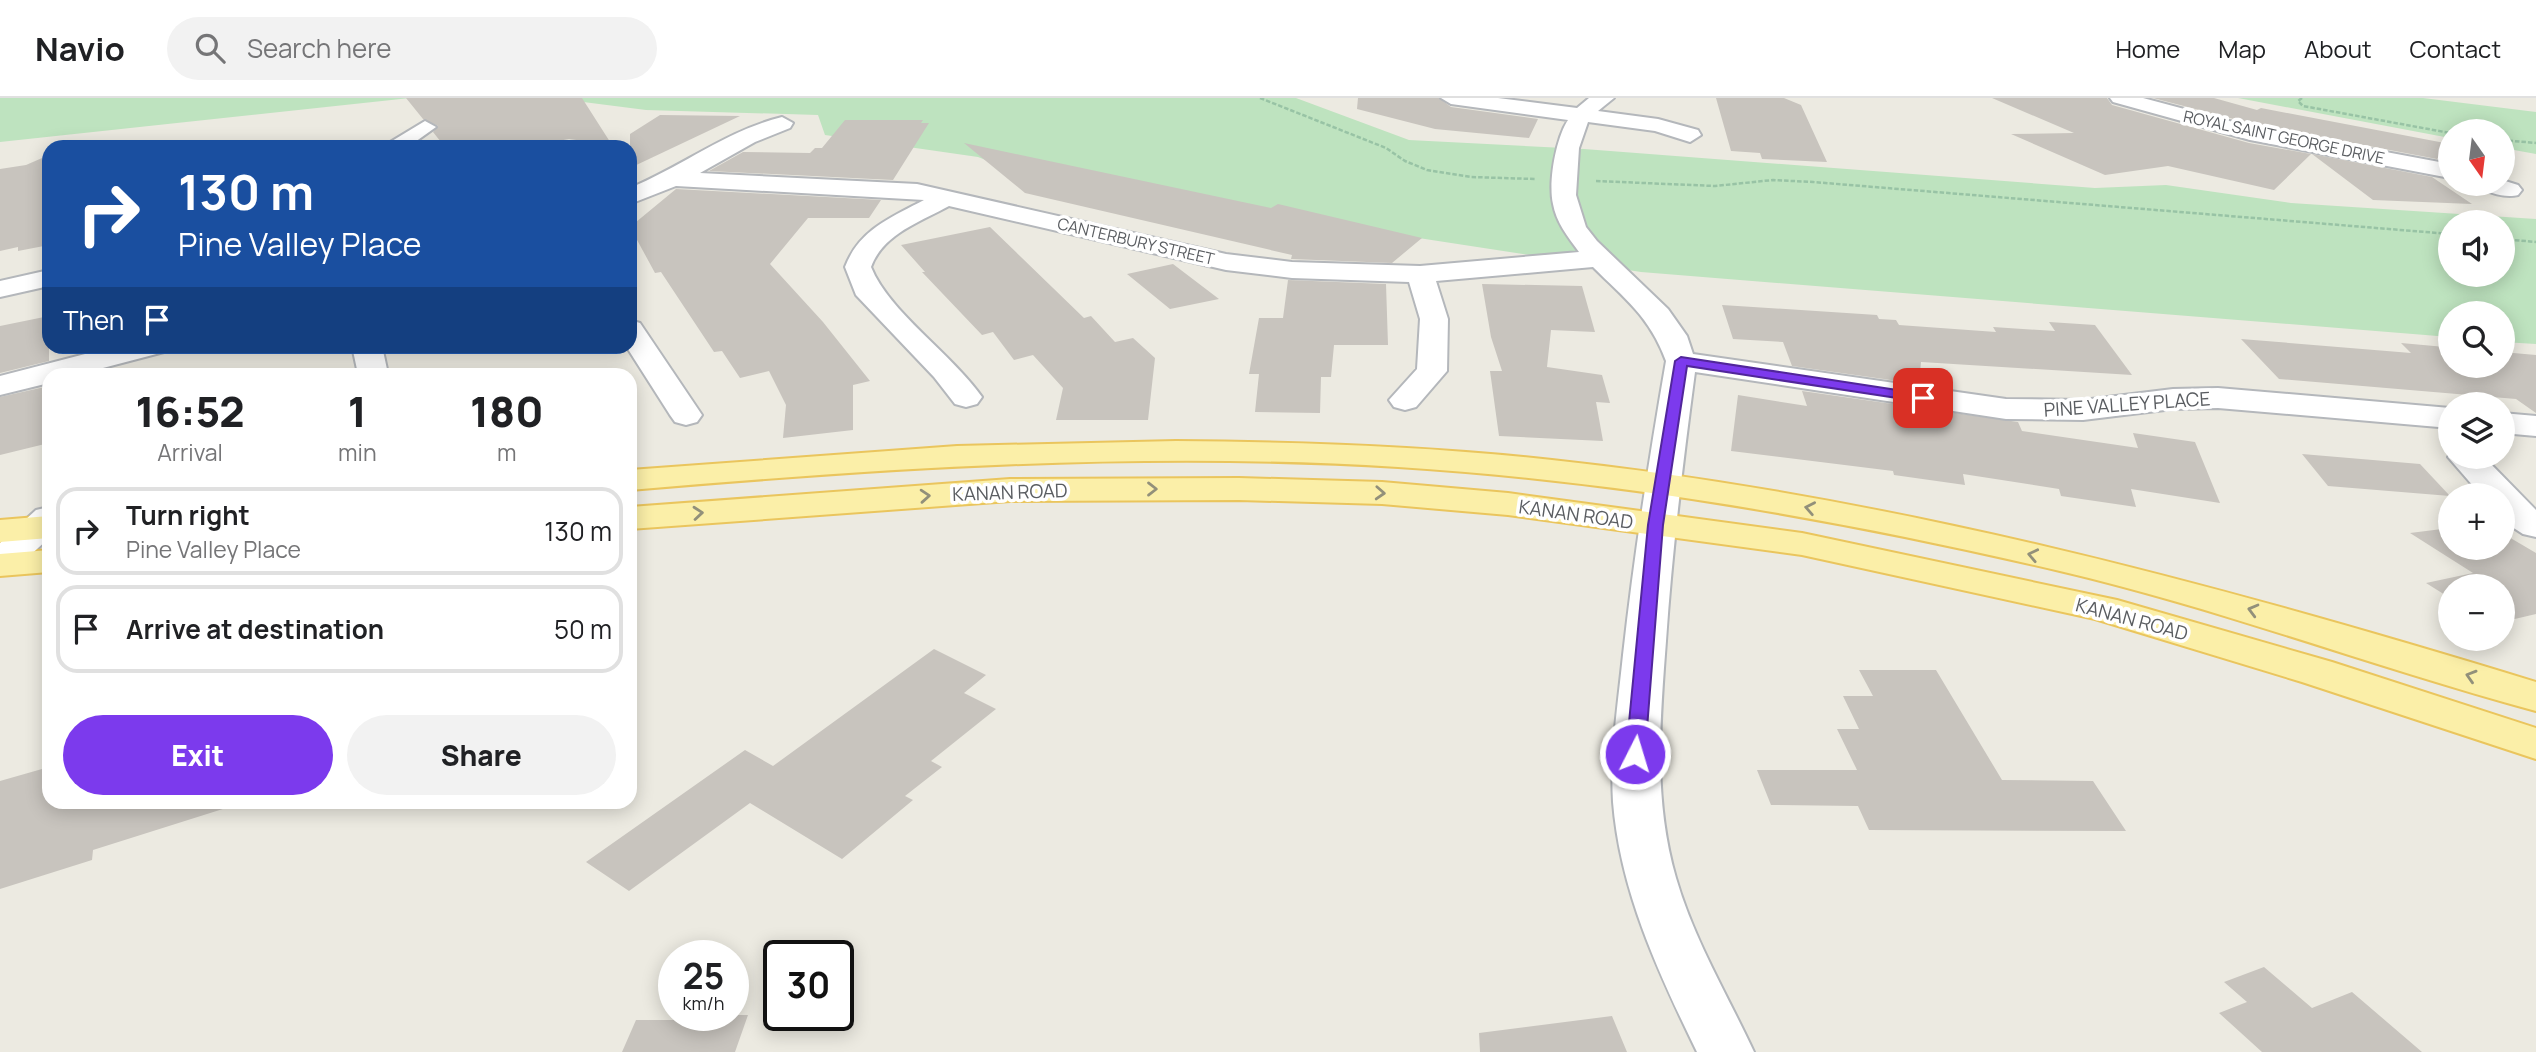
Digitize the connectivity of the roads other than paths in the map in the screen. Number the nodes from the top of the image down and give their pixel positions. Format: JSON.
{"nodes":[{"id":1,"x":1451,"y":98,"type":"edge"},
{"id":2,"x":2120,"y":98,"type":"edge"},
{"id":3,"x":1592,"y":107,"type":"edge"},
{"id":4,"x":782,"y":123,"type":"dead end"},
{"id":5,"x":2213,"y":125,"type":"junction"},
{"id":6,"x":425,"y":127,"type":"dead end"},
{"id":7,"x":1690,"y":135,"type":"dead end"},
{"id":8,"x":2188,"y":138,"type":"dead end"},
{"id":9,"x":404,"y":140,"type":"edge"},
{"id":10,"x":2438,"y":169,"type":"edge"},
{"id":11,"x":673,"y":179,"type":"junction"},
{"id":12,"x":637,"y":194,"type":"edge"},
{"id":13,"x":949,"y":196,"type":"junction"},
{"id":14,"x":1601,"y":258,"type":"junction"},
{"id":15,"x":1419,"y":274,"type":"junction"},
{"id":16,"x":42,"y":280,"type":"edge"},
{"id":17,"x":0,"y":289,"type":"edge"},
{"id":18,"x":637,"y":340,"type":"edge"},
{"id":19,"x":136,"y":358,"type":"edge"},
{"id":20,"x":1681,"y":361,"type":"junction"},
{"id":21,"x":87,"y":368,"type":"edge"},
{"id":22,"x":42,"y":377,"type":"edge"},
{"id":23,"x":0,"y":386,"type":"edge"},
{"id":24,"x":965,"y":397,"type":"dead end"},
{"id":25,"x":1405,"y":400,"type":"dead end"},
{"id":26,"x":686,"y":415,"type":"dead end"},
{"id":27,"x":2438,"y":417,"type":"edge"},
{"id":28,"x":2515,"y":424,"type":"edge"},
{"id":29,"x":2536,"y":426,"type":"edge"},
{"id":30,"x":2476,"y":469,"type":"edge"},
{"id":31,"x":637,"y":479,"type":"edge"},
{"id":32,"x":2489,"y":483,"type":"edge"},
{"id":33,"x":1663,"y":485,"type":"junction"},
{"id":34,"x":2515,"y":512,"type":"edge"},
{"id":35,"x":637,"y":517,"type":"edge"},
{"id":36,"x":1656,"y":525,"type":"junction"},
{"id":37,"x":2536,"y":526,"type":"edge"},
{"id":38,"x":0,"y":531,"type":"edge"},
{"id":39,"x":42,"y":534,"type":"edge"},
{"id":40,"x":42,"y":537,"type":"edge"},
{"id":41,"x":0,"y":564,"type":"edge"},
{"id":42,"x":2536,"y":696,"type":"edge"},
{"id":43,"x":2536,"y":744,"type":"edge"},
{"id":44,"x":1726,"y":1052,"type":"edge"}],
"edges":[{"from":1,"to":3,"type":"street"},
{"from":2,"to":5,"type":"street","name":"ROYAL SAINT GEORGE DRIVE"},
{"from":3,"to":7,"type":"street"},
{"from":3,"to":14,"type":"street"},
{"from":4,"to":11,"type":"street"},
{"from":5,"to":8,"type":"street"},
{"from":5,"to":10,"type":"street","name":"ROYAL SAINT GEORGE DRIVE"},
{"from":6,"to":9,"type":"street"},
{"from":11,"to":12,"type":"street"},
{"from":11,"to":13,"type":"street","name":"CANTERBURY STREET"},
{"from":13,"to":15,"type":"street","name":"CANTERBURY STREET"},
{"from":13,"to":24,"type":"street"},
{"from":14,"to":15,"type":"street","name":"CANTERBURY STREET"},
{"from":14,"to":20,"type":"street"},
{"from":15,"to":25,"type":"street"},
{"from":16,"to":17,"type":"street"},
{"from":18,"to":26,"type":"street"},
{"from":19,"to":21,"type":"street"},
{"from":20,"to":27,"type":"street","name":"PINE VALLEY PLACE"},
{"from":20,"to":33,"type":"street"},
{"from":22,"to":23,"type":"street"},
{"from":28,"to":29,"type":"street"},
{"from":30,"to":32,"type":"street"},
{"from":31,"to":33,"type":"main road","name":"KANAN ROAD"},
{"from":33,"to":36,"type":"street"},
{"from":42,"to":33,"type":"main road","name":"KANAN ROAD","one_way":true},
{"from":34,"to":37,"type":"street"},
{"from":35,"to":36,"type":"main road","name":"KANAN ROAD","one_way":true},
{"from":36,"to":43,"type":"main road","name":"KANAN ROAD"},
{"from":36,"to":44,"type":"street"},
{"from":38,"to":39,"type":"main road"},
{"from":40,"to":41,"type":"main road"}]}
